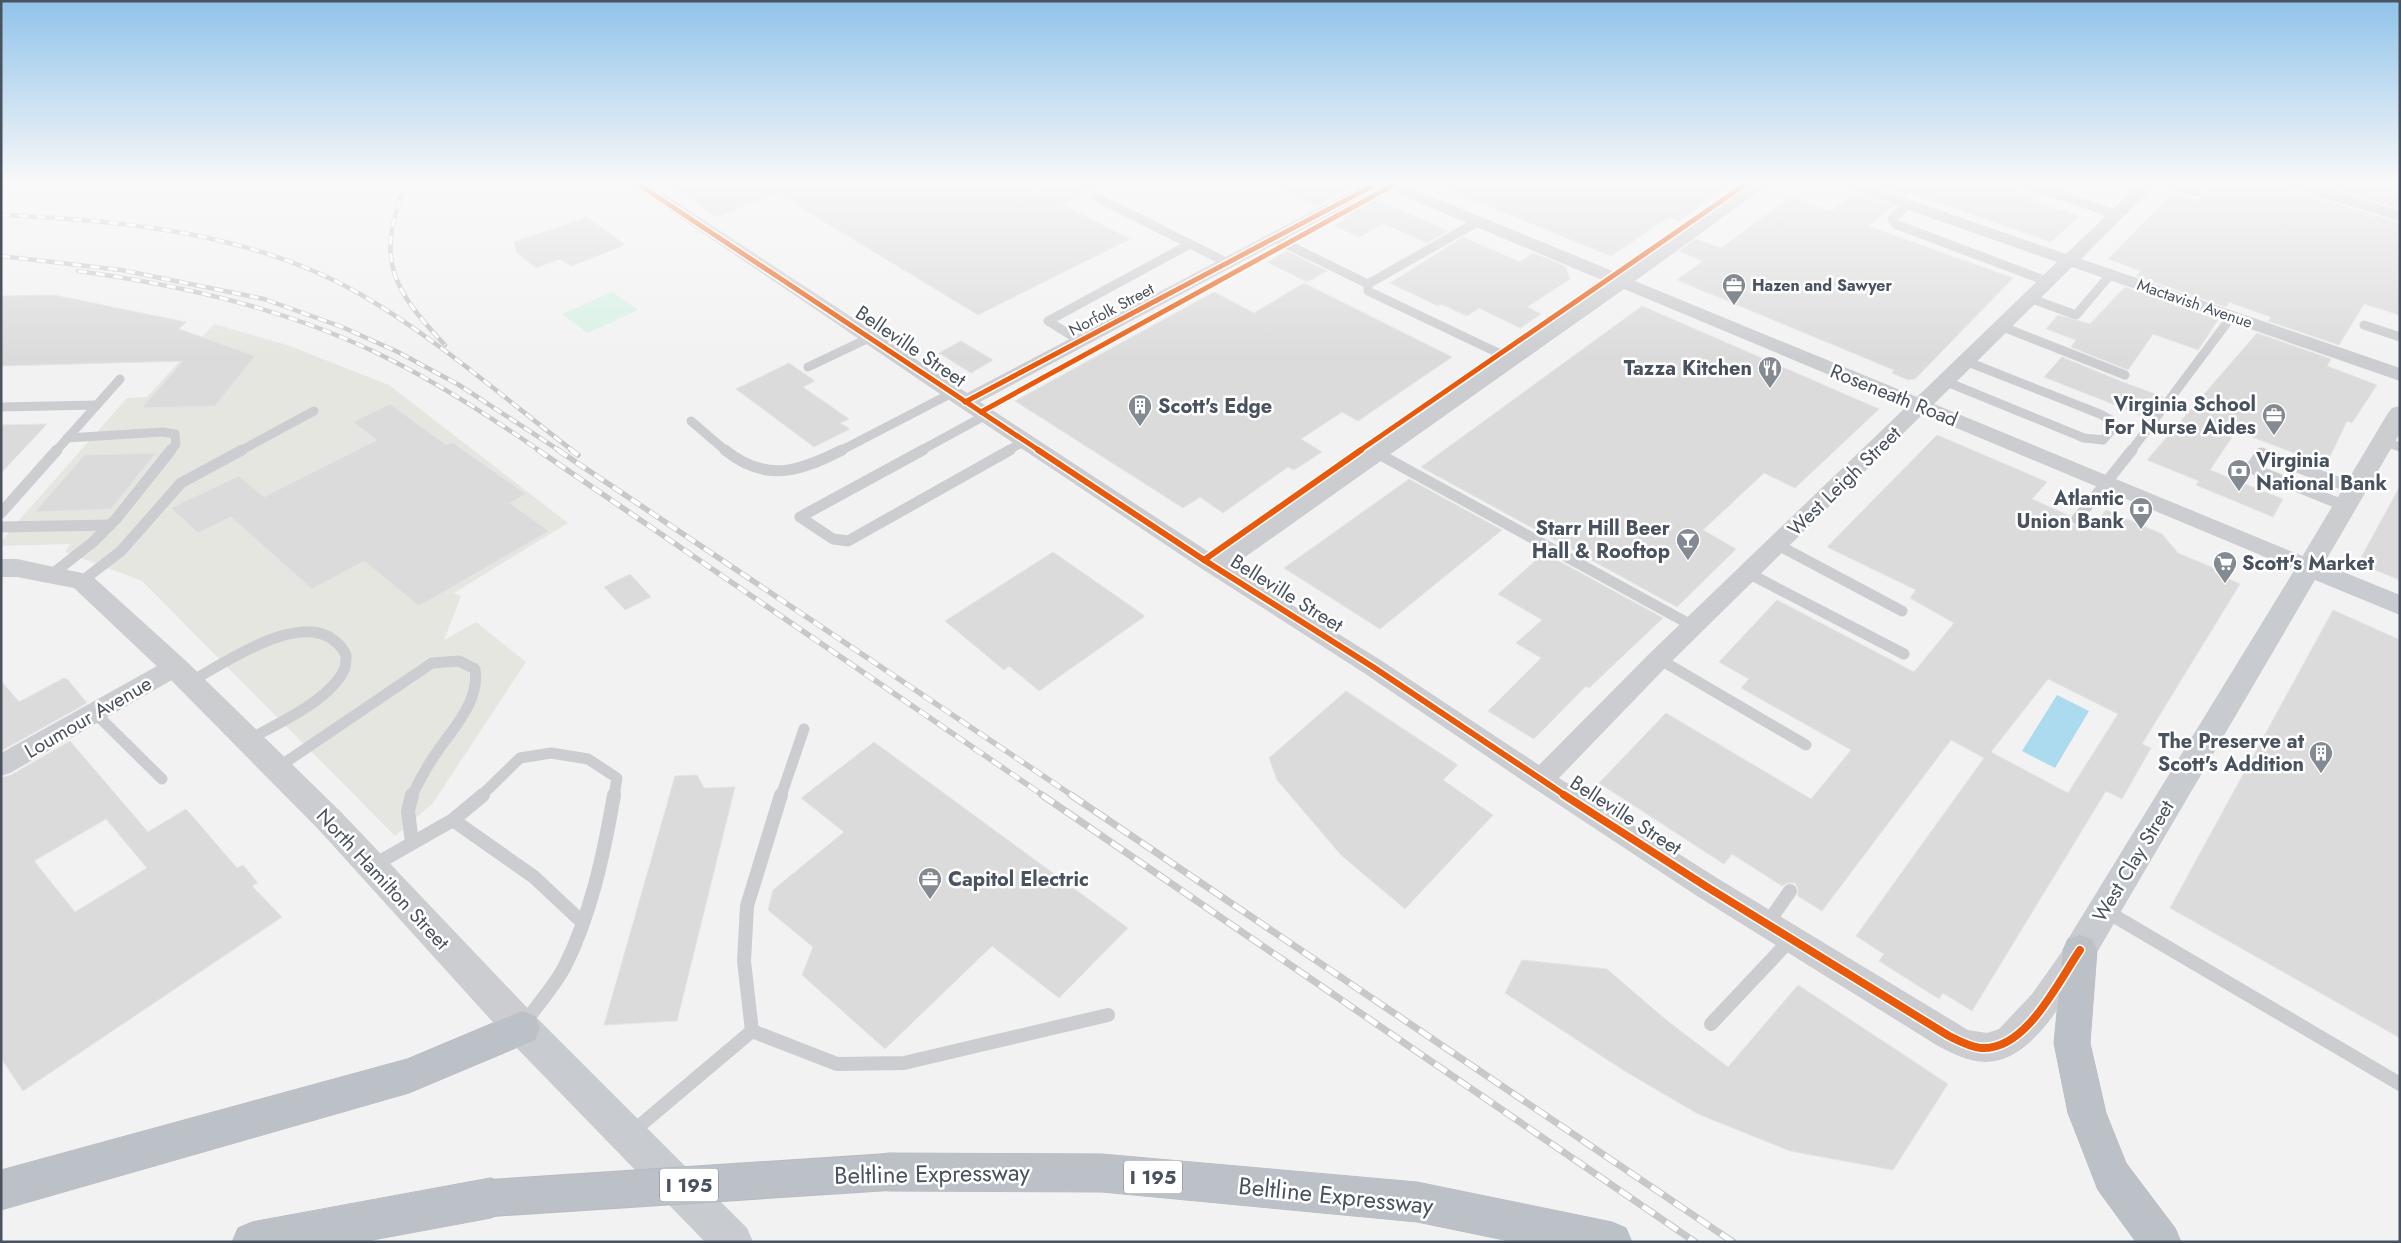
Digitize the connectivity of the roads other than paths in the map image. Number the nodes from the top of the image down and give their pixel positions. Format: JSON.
{"nodes":[{"id":1,"x":725,"y":242,"type":"edge"},
{"id":2,"x":1186,"y":242,"type":"edge"},
{"id":3,"x":1267,"y":242,"type":"edge"},
{"id":4,"x":1282,"y":242,"type":"edge"},
{"id":5,"x":1442,"y":242,"type":"edge"},
{"id":6,"x":1525,"y":242,"type":"edge"},
{"id":7,"x":1678,"y":242,"type":"edge"},
{"id":8,"x":1944,"y":242,"type":"edge"},
{"id":9,"x":2019,"y":242,"type":"edge"},
{"id":10,"x":2090,"y":242,"type":"edge"},
{"id":11,"x":1190,"y":244,"type":"junction"},
{"id":12,"x":2072,"y":260,"type":"junction"},
{"id":13,"x":1228,"y":263,"type":"junction"},
{"id":14,"x":2111,"y":274,"type":"junction"},
{"id":15,"x":1621,"y":282,"type":"junction"},
{"id":16,"x":2049,"y":282,"type":"junction"},
{"id":17,"x":1368,"y":284,"type":"junction"},
{"id":18,"x":2032,"y":299,"type":"junction"},
{"id":19,"x":2232,"y":316,"type":"junction"},
{"id":20,"x":2364,"y":325,"type":"dead end"},
{"id":21,"x":2003,"y":327,"type":"junction"},
{"id":22,"x":2400,"y":337,"type":"edge"},
{"id":23,"x":869,"y":338,"type":"junction"},
{"id":24,"x":1080,"y":341,"type":"junction"},
{"id":25,"x":1511,"y":359,"type":"junction"},
{"id":26,"x":1968,"y":362,"type":"junction"},
{"id":27,"x":808,"y":367,"type":"dead end"},
{"id":28,"x":2124,"y":375,"type":"dead end"},
{"id":29,"x":2400,"y":375,"type":"edge"},
{"id":30,"x":120,"y":379,"type":"dead end"},
{"id":31,"x":1947,"y":382,"type":"junction"},
{"id":32,"x":958,"y":397,"type":"junction"},
{"id":33,"x":97,"y":404,"type":"junction"},
{"id":34,"x":1922,"y":406,"type":"junction"},
{"id":35,"x":1,"y":407,"type":"edge"},
{"id":36,"x":314,"y":411,"type":"dead end"},
{"id":37,"x":2400,"y":413,"type":"edge"},
{"id":38,"x":986,"y":415,"type":"junction"},
{"id":39,"x":691,"y":421,"type":"dead end"},
{"id":40,"x":67,"y":438,"type":"junction"},
{"id":41,"x":1026,"y":441,"type":"junction"},
{"id":42,"x":2392,"y":444,"type":"edge"},
{"id":43,"x":1377,"y":453,"type":"junction"},
{"id":44,"x":2107,"y":483,"type":"junction"},
{"id":45,"x":2350,"y":497,"type":"junction"},
{"id":46,"x":1,"y":513,"type":"edge"},
{"id":47,"x":2077,"y":519,"type":"dead end"},
{"id":48,"x":110,"y":524,"type":"junction"},
{"id":49,"x":1,"y":527,"type":"edge"},
{"id":50,"x":1778,"y":545,"type":"junction"},
{"id":51,"x":1215,"y":567,"type":"junction"},
{"id":52,"x":2308,"y":567,"type":"junction"},
{"id":53,"x":1,"y":568,"type":"edge"},
{"id":54,"x":1748,"y":573,"type":"junction"},
{"id":55,"x":51,"y":575,"type":"junction"},
{"id":56,"x":82,"y":581,"type":"junction"},
{"id":57,"x":2400,"y":606,"type":"edge"},
{"id":58,"x":1902,"y":610,"type":"dead end"},
{"id":59,"x":1693,"y":626,"type":"junction"},
{"id":60,"x":1904,"y":654,"type":"dead end"},
{"id":61,"x":1659,"y":659,"type":"junction"},
{"id":62,"x":182,"y":675,"type":"junction"},
{"id":63,"x":95,"y":712,"type":"junction"},
{"id":64,"x":804,"y":729,"type":"dead end"},
{"id":65,"x":248,"y":740,"type":"junction"},
{"id":66,"x":1806,"y":745,"type":"dead end"},
{"id":67,"x":1,"y":766,"type":"edge"},
{"id":68,"x":276,"y":768,"type":"junction"},
{"id":69,"x":162,"y":779,"type":"dead end"},
{"id":70,"x":1541,"y":780,"type":"junction"},
{"id":71,"x":453,"y":820,"type":"junction"},
{"id":72,"x":412,"y":844,"type":"junction"},
{"id":73,"x":372,"y":866,"type":"junction"},
{"id":74,"x":1790,"y":891,"type":"dead end"},
{"id":75,"x":2103,"y":910,"type":"junction"},
{"id":76,"x":582,"y":922,"type":"junction"},
{"id":77,"x":1767,"y":924,"type":"junction"},
{"id":78,"x":1791,"y":939,"type":"junction"},
{"id":79,"x":2080,"y":950,"type":"junction"},
{"id":80,"x":1874,"y":990,"type":"joint"},
{"id":81,"x":1108,"y":1015,"type":"dead end"},
{"id":82,"x":1711,"y":1024,"type":"dead end"},
{"id":83,"x":522,"y":1028,"type":"junction"},
{"id":84,"x":752,"y":1031,"type":"junction"},
{"id":85,"x":2400,"y":1084,"type":"edge"},
{"id":86,"x":628,"y":1136,"type":"junction"},
{"id":87,"x":1,"y":1190,"type":"edge"},
{"id":88,"x":252,"y":1242,"type":"edge"},
{"id":89,"x":733,"y":1242,"type":"edge"},
{"id":90,"x":1612,"y":1242,"type":"edge"},
{"id":91,"x":2161,"y":1242,"type":"edge"}],
"edges":[{"from":1,"to":23,"type":"street","name":"Belleville Street"},
{"from":2,"to":11,"type":"lane"},
{"from":3,"to":13,"type":"street","name":"Norfolk Street"},
{"from":4,"to":17,"type":"lane"},
{"from":5,"to":17,"type":"lane"},
{"from":6,"to":15,"type":"street","name":"Roseneath Road"},
{"from":7,"to":15,"type":"street"},
{"from":8,"to":16,"type":"lane"},
{"from":9,"to":12,"type":"street","name":"Mactavish Avenue"},
{"from":10,"to":12,"type":"street","name":"West Leigh Street"},
{"from":11,"to":13,"type":"lane"},
{"from":11,"to":24,"type":"lane"},
{"from":12,"to":14,"type":"street","name":"Mactavish Avenue"},
{"from":12,"to":16,"type":"street","name":"West Leigh Street"},
{"from":13,"to":24,"type":"street","name":"Norfolk Street"},
{"from":14,"to":18,"type":"lane"},
{"from":14,"to":19,"type":"street","name":"Mactavish Avenue"},
{"from":15,"to":25,"type":"street"},
{"from":15,"to":34,"type":"street","name":"Roseneath Road"},
{"from":16,"to":18,"type":"street","name":"West Leigh Street"},
{"from":17,"to":25,"type":"lane"},
{"from":18,"to":21,"type":"street","name":"West Leigh Street"},
{"from":19,"to":29,"type":"street","name":"Mactavish Avenue"},
{"from":19,"to":44,"type":"lane"},
{"from":20,"to":22,"type":"lane"},
{"from":21,"to":26,"type":"street","name":"West Leigh Street"},
{"from":21,"to":28,"type":"lane"},
{"from":23,"to":27,"type":"lane"},
{"from":23,"to":32,"type":"street","name":"Belleville Street"},
{"from":24,"to":32,"type":"street","name":"Norfolk Street"},
{"from":25,"to":43,"type":"street"},
{"from":26,"to":31,"type":"street","name":"West Leigh Street"},
{"from":26,"to":31,"type":"lane"},
{"from":30,"to":33,"type":"lane"},
{"from":31,"to":34,"type":"street","name":"West Leigh Street"},
{"from":32,"to":38,"type":"street","name":"Belleville Street"},
{"from":32,"to":39,"type":"lane"},
{"from":33,"to":35,"type":"lane"},
{"from":33,"to":40,"type":"lane"},
{"from":34,"to":44,"type":"street","name":"Roseneath Road"},
{"from":34,"to":50,"type":"street","name":"West Leigh Street"},
{"from":36,"to":56,"type":"lane"},
{"from":37,"to":42,"type":"street","name":"West Clay Street"},
{"from":38,"to":41,"type":"street","name":"Belleville Street"},
{"from":38,"to":41,"type":"lane"},
{"from":40,"to":46,"type":"lane"},
{"from":40,"to":48,"type":"lane"},
{"from":41,"to":51,"type":"street","name":"Belleville Street"},
{"from":42,"to":45,"type":"street","name":"West Clay Street"},
{"from":43,"to":51,"type":"street"},
{"from":43,"to":59,"type":"lane"},
{"from":44,"to":47,"type":"lane"},
{"from":44,"to":52,"type":"street","name":"Roseneath Road"},
{"from":45,"to":45,"type":"lane"},
{"from":45,"to":52,"type":"street","name":"West Clay Street"},
{"from":48,"to":49,"type":"lane"},
{"from":48,"to":55,"type":"lane"},
{"from":50,"to":54,"type":"street","name":"West Leigh Street"},
{"from":50,"to":58,"type":"lane"},
{"from":51,"to":70,"type":"street","name":"Belleville Street"},
{"from":52,"to":57,"type":"main road","name":"Roseneath Road"},
{"from":52,"to":75,"type":"main road","name":"West Clay Street"},
{"from":53,"to":55,"type":"street"},
{"from":54,"to":59,"type":"street","name":"West Leigh Street"},
{"from":54,"to":60,"type":"lane"},
{"from":55,"to":56,"type":"street"},
{"from":56,"to":62,"type":"street","name":"North Hamilton Street"},
{"from":59,"to":61,"type":"street","name":"West Leigh Street"},
{"from":61,"to":66,"type":"lane"},
{"from":61,"to":70,"type":"street","name":"West Leigh Street"},
{"from":62,"to":63,"type":"street","name":"Loumour Avenue"},
{"from":62,"to":65,"type":"street","name":"North Hamilton Street"},
{"from":62,"to":65,"type":"lane"},
{"from":63,"to":67,"type":"street","name":"Loumour Avenue"},
{"from":63,"to":69,"type":"lane"},
{"from":64,"to":84,"type":"lane"},
{"from":65,"to":68,"type":"street","name":"North Hamilton Street"},
{"from":68,"to":72,"type":"lane"},
{"from":68,"to":73,"type":"street","name":"North Hamilton Street"},
{"from":70,"to":77,"type":"street","name":"Belleville Street"},
{"from":71,"to":72,"type":"lane"},
{"from":71,"to":76,"type":"lane"},
{"from":71,"to":76,"type":"lane"},
{"from":72,"to":73,"type":"lane"},
{"from":73,"to":83,"type":"street","name":"North Hamilton Street"},
{"from":74,"to":77,"type":"lane"},
{"from":75,"to":79,"type":"main road","name":"West Clay Street"},
{"from":75,"to":85,"type":"lane"},
{"from":76,"to":83,"type":"lane"},
{"from":77,"to":78,"type":"street","name":"Belleville Street"},
{"from":78,"to":80,"type":"street","name":"Belleville Street"},
{"from":78,"to":82,"type":"lane"},
{"from":79,"to":80,"type":"street","name":"West Clay Street"},
{"from":79,"to":91,"type":"highway"},
{"from":81,"to":84,"type":"lane"},
{"from":83,"to":86,"type":"main road","name":"North Hamilton Street"},
{"from":83,"to":87,"type":"highway"},
{"from":84,"to":86,"type":"lane"},
{"from":86,"to":89,"type":"main road","name":"North Hamilton Street"},
{"from":88,"to":90,"type":"highway","name":"Beltline Expressway","number":"I 195","bridge":true}]}
